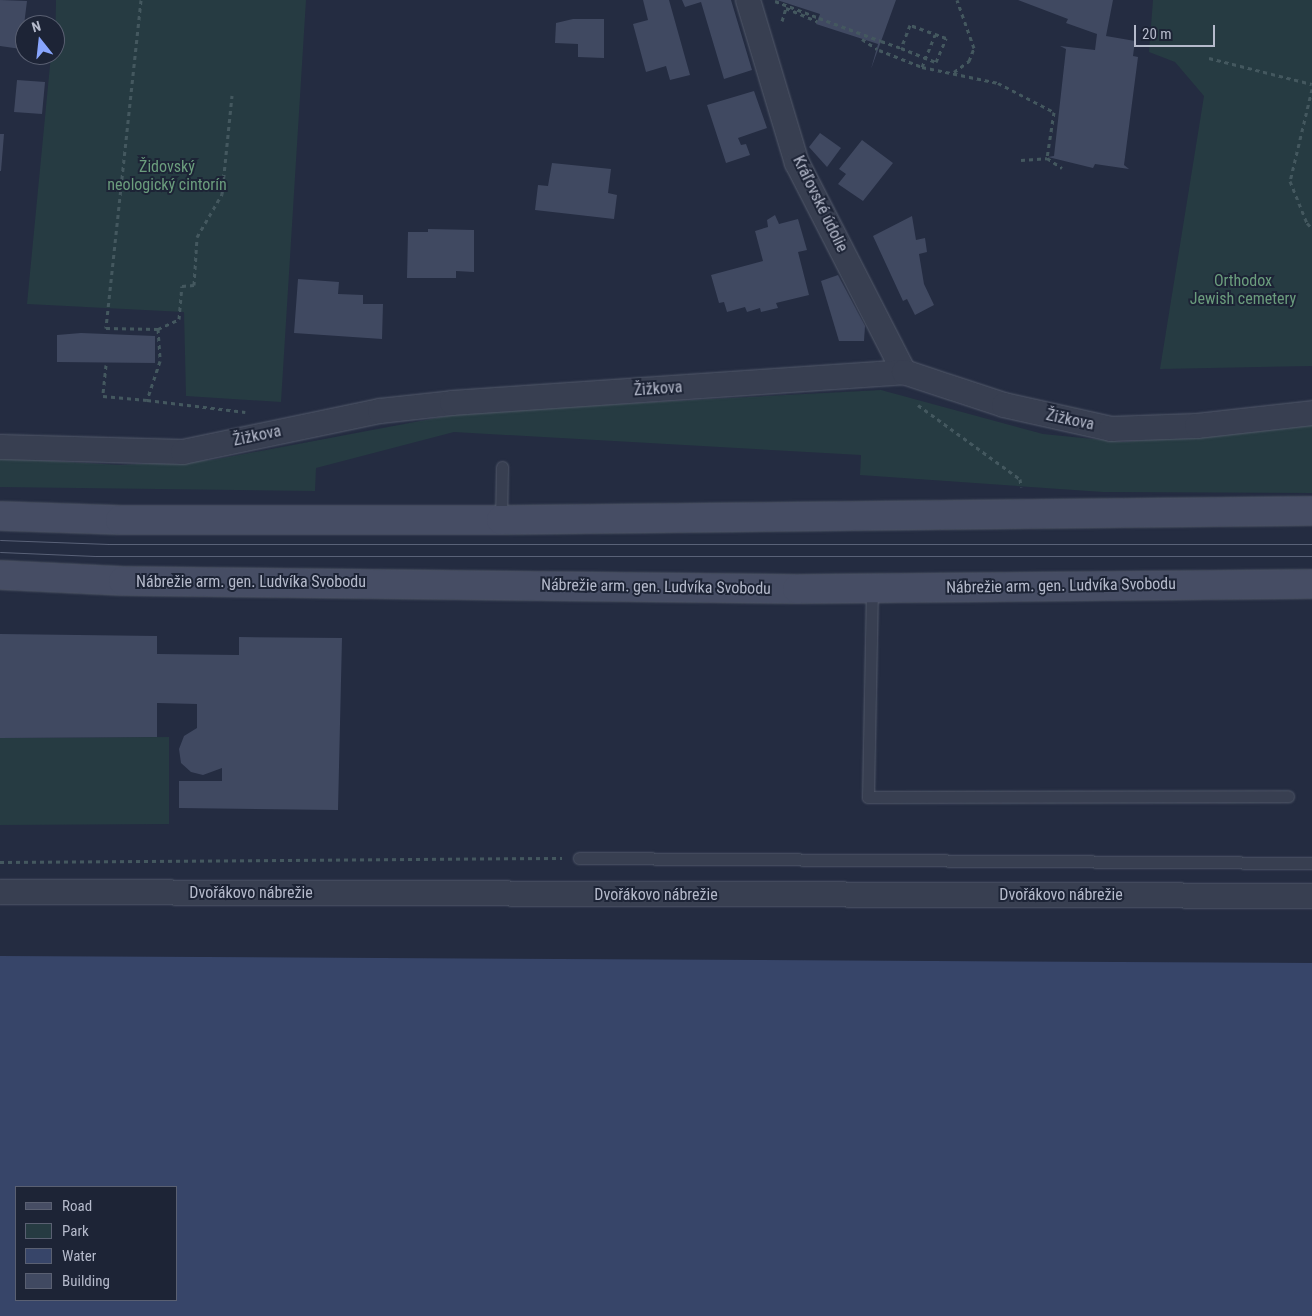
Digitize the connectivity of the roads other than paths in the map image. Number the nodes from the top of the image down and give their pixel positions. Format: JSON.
{"nodes":[{"id":1,"x":748,"y":0,"type":"edge"},
{"id":2,"x":904,"y":372,"type":"junction"},
{"id":3,"x":1312,"y":413,"type":"edge"},
{"id":4,"x":0,"y":447,"type":"edge"},
{"id":5,"x":502,"y":467,"type":"dead end"},
{"id":6,"x":1312,"y":511,"type":"edge"},
{"id":7,"x":0,"y":516,"type":"edge"},
{"id":8,"x":501,"y":520,"type":"junction"},
{"id":9,"x":0,"y":575,"type":"edge"},
{"id":10,"x":1312,"y":584,"type":"edge"},
{"id":11,"x":872,"y":588,"type":"junction"},
{"id":12,"x":1288,"y":796,"type":"dead end"},
{"id":13,"x":579,"y":858,"type":"road end"},
{"id":14,"x":1312,"y":863,"type":"edge"},
{"id":15,"x":0,"y":892,"type":"edge"},
{"id":16,"x":1312,"y":896,"type":"edge"}],
"edges":[{"from":1,"to":2,"type":"street","name":"Kráľovské údolie"},
{"from":2,"to":3,"type":"street","name":"Žižkova"},
{"from":2,"to":4,"type":"street","name":"Žižkova"},
{"from":5,"to":8,"type":"lane"},
{"from":6,"to":8,"type":"main road"},
{"from":7,"to":8,"type":"main road"},
{"from":9,"to":11,"type":"main road","name":"Nábrežie arm. gen. Ludvíka Svobodu"},
{"from":10,"to":11,"type":"main road","name":"Nábrežie arm. gen. Ludvíka Svobodu"},
{"from":11,"to":12,"type":"lane"},
{"from":13,"to":14,"type":"lane"},
{"from":15,"to":16,"type":"street","name":"Dvořákovo nábrežie"}]}
